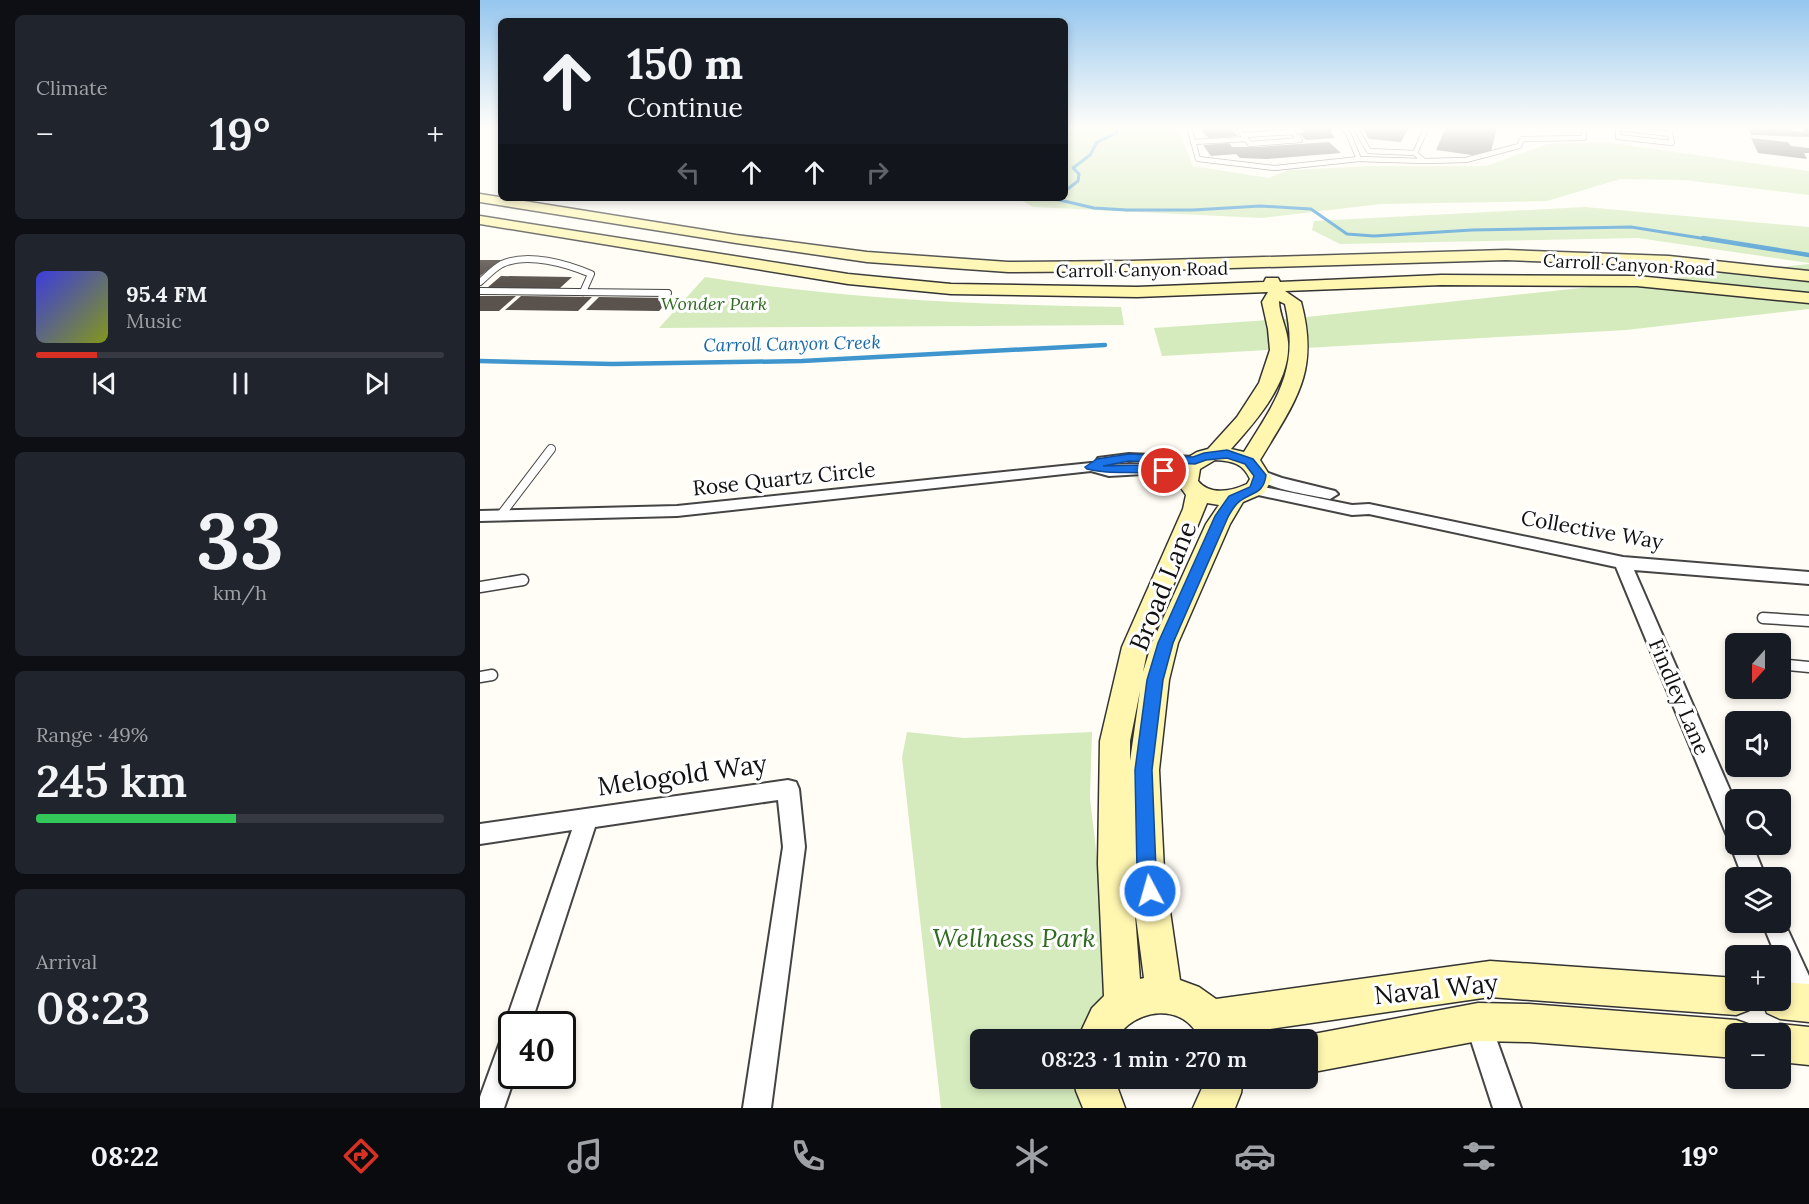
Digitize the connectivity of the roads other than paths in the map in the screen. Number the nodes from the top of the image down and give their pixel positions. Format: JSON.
{"nodes":[{"id":1,"x":480,"y":198,"type":"edge"},
{"id":2,"x":498,"y":201,"type":"edge"},
{"id":3,"x":498,"y":201,"type":"edge"},
{"id":4,"x":480,"y":220,"type":"edge"},
{"id":5,"x":1266,"y":261,"type":"junction"},
{"id":6,"x":1809,"y":276,"type":"edge"},
{"id":7,"x":480,"y":282,"type":"edge"},
{"id":8,"x":1276,"y":290,"type":"junction"},
{"id":9,"x":480,"y":291,"type":"edge"},
{"id":10,"x":583,"y":292,"type":"junction"},
{"id":11,"x":668,"y":292,"type":"dead end"},
{"id":12,"x":1809,"y":298,"type":"edge"},
{"id":13,"x":551,"y":449,"type":"dead end"},
{"id":14,"x":1198,"y":471,"type":"junction"},
{"id":15,"x":1249,"y":481,"type":"junction"},
{"id":16,"x":480,"y":516,"type":"edge"},
{"id":17,"x":500,"y":516,"type":"junction"},
{"id":18,"x":1623,"y":563,"type":"junction"},
{"id":19,"x":1809,"y":578,"type":"edge"},
{"id":20,"x":523,"y":580,"type":"dead end"},
{"id":21,"x":480,"y":587,"type":"edge"},
{"id":22,"x":1763,"y":618,"type":"dead end"},
{"id":23,"x":1809,"y":621,"type":"edge"},
{"id":24,"x":1791,"y":665,"type":"edge"},
{"id":25,"x":1809,"y":667,"type":"edge"},
{"id":26,"x":492,"y":675,"type":"dead end"},
{"id":27,"x":480,"y":677,"type":"edge"},
{"id":28,"x":1725,"y":805,"type":"edge"},
{"id":29,"x":587,"y":818,"type":"junction"},
{"id":30,"x":480,"y":834,"type":"edge"},
{"id":31,"x":1778,"y":933,"type":"edge"},
{"id":32,"x":1164,"y":994,"type":"junction"},
{"id":33,"x":1725,"y":996,"type":"edge"},
{"id":34,"x":1801,"y":1003,"type":"edge"},
{"id":35,"x":1123,"y":1004,"type":"junction"},
{"id":36,"x":522,"y":1011,"type":"edge"},
{"id":37,"x":1478,"y":1022,"type":"junction"},
{"id":38,"x":1102,"y":1029,"type":"edge"},
{"id":39,"x":1214,"y":1029,"type":"edge"},
{"id":40,"x":1220,"y":1029,"type":"edge"},
{"id":41,"x":1725,"y":1038,"type":"edge"},
{"id":42,"x":1791,"y":1044,"type":"edge"},
{"id":43,"x":1809,"y":1046,"type":"edge"},
{"id":44,"x":1318,"y":1052,"type":"edge"},
{"id":45,"x":498,"y":1084,"type":"edge"},
{"id":46,"x":1096,"y":1089,"type":"edge"},
{"id":47,"x":1222,"y":1089,"type":"edge"},
{"id":48,"x":490,"y":1108,"type":"edge"},
{"id":49,"x":757,"y":1108,"type":"edge"},
{"id":50,"x":1105,"y":1108,"type":"edge"},
{"id":51,"x":1214,"y":1108,"type":"edge"},
{"id":52,"x":1507,"y":1108,"type":"edge"}],
"edges":[{"from":1,"to":3,"type":"main road","name":"Carroll Canyon Road"},
{"from":2,"to":5,"type":"main road","name":"Carroll Canyon Road"},
{"from":4,"to":8,"type":"main road","name":"Carroll Canyon Road"},
{"from":5,"to":6,"type":"main road","name":"Carroll Canyon Road"},
{"from":5,"to":8,"type":"main road","name":"Broad Lane"},
{"from":7,"to":10,"type":"lane"},
{"from":8,"to":12,"type":"main road","name":"Carroll Canyon Road"},
{"from":8,"to":14,"type":"main road","name":"Broad Lane"},
{"from":8,"to":15,"type":"main road","name":"Broad Lane"},
{"from":9,"to":10,"type":"lane"},
{"from":10,"to":11,"type":"lane"},
{"from":13,"to":17,"type":"lane"},
{"from":14,"to":15,"type":"main road"},
{"from":14,"to":15,"type":"main road"},
{"from":14,"to":17,"type":"street","name":"Rose Quartz Circle"},
{"from":14,"to":35,"type":"main road","name":"Broad Lane"},
{"from":15,"to":18,"type":"street","name":"Collective Way"},
{"from":15,"to":32,"type":"main road","name":"Broad Lane"},
{"from":16,"to":17,"type":"street","name":"Rose Quartz Circle"},
{"from":18,"to":19,"type":"street","name":"Collective Way"},
{"from":18,"to":28,"type":"street","name":"Findley Lane"},
{"from":20,"to":21,"type":"lane"},
{"from":22,"to":23,"type":"lane"},
{"from":24,"to":25,"type":"lane"},
{"from":26,"to":27,"type":"lane"},
{"from":29,"to":30,"type":"street","name":"Melogold Way"},
{"from":29,"to":36,"type":"street"},
{"from":29,"to":49,"type":"street","name":"Melogold Way"},
{"from":31,"to":34,"type":"street"},
{"from":32,"to":35,"type":"main road"},
{"from":32,"to":39,"type":"main road"},
{"from":33,"to":40,"type":"main road","name":"Naval Way"},
{"from":35,"to":38,"type":"main road"},
{"from":37,"to":41,"type":"main road","name":"Naval Way"},
{"from":37,"to":44,"type":"main road","name":"Naval Way"},
{"from":37,"to":52,"type":"street"},
{"from":42,"to":43,"type":"main road"},
{"from":45,"to":48,"type":"street"},
{"from":46,"to":50,"type":"main road"},
{"from":47,"to":51,"type":"main road"}]}
